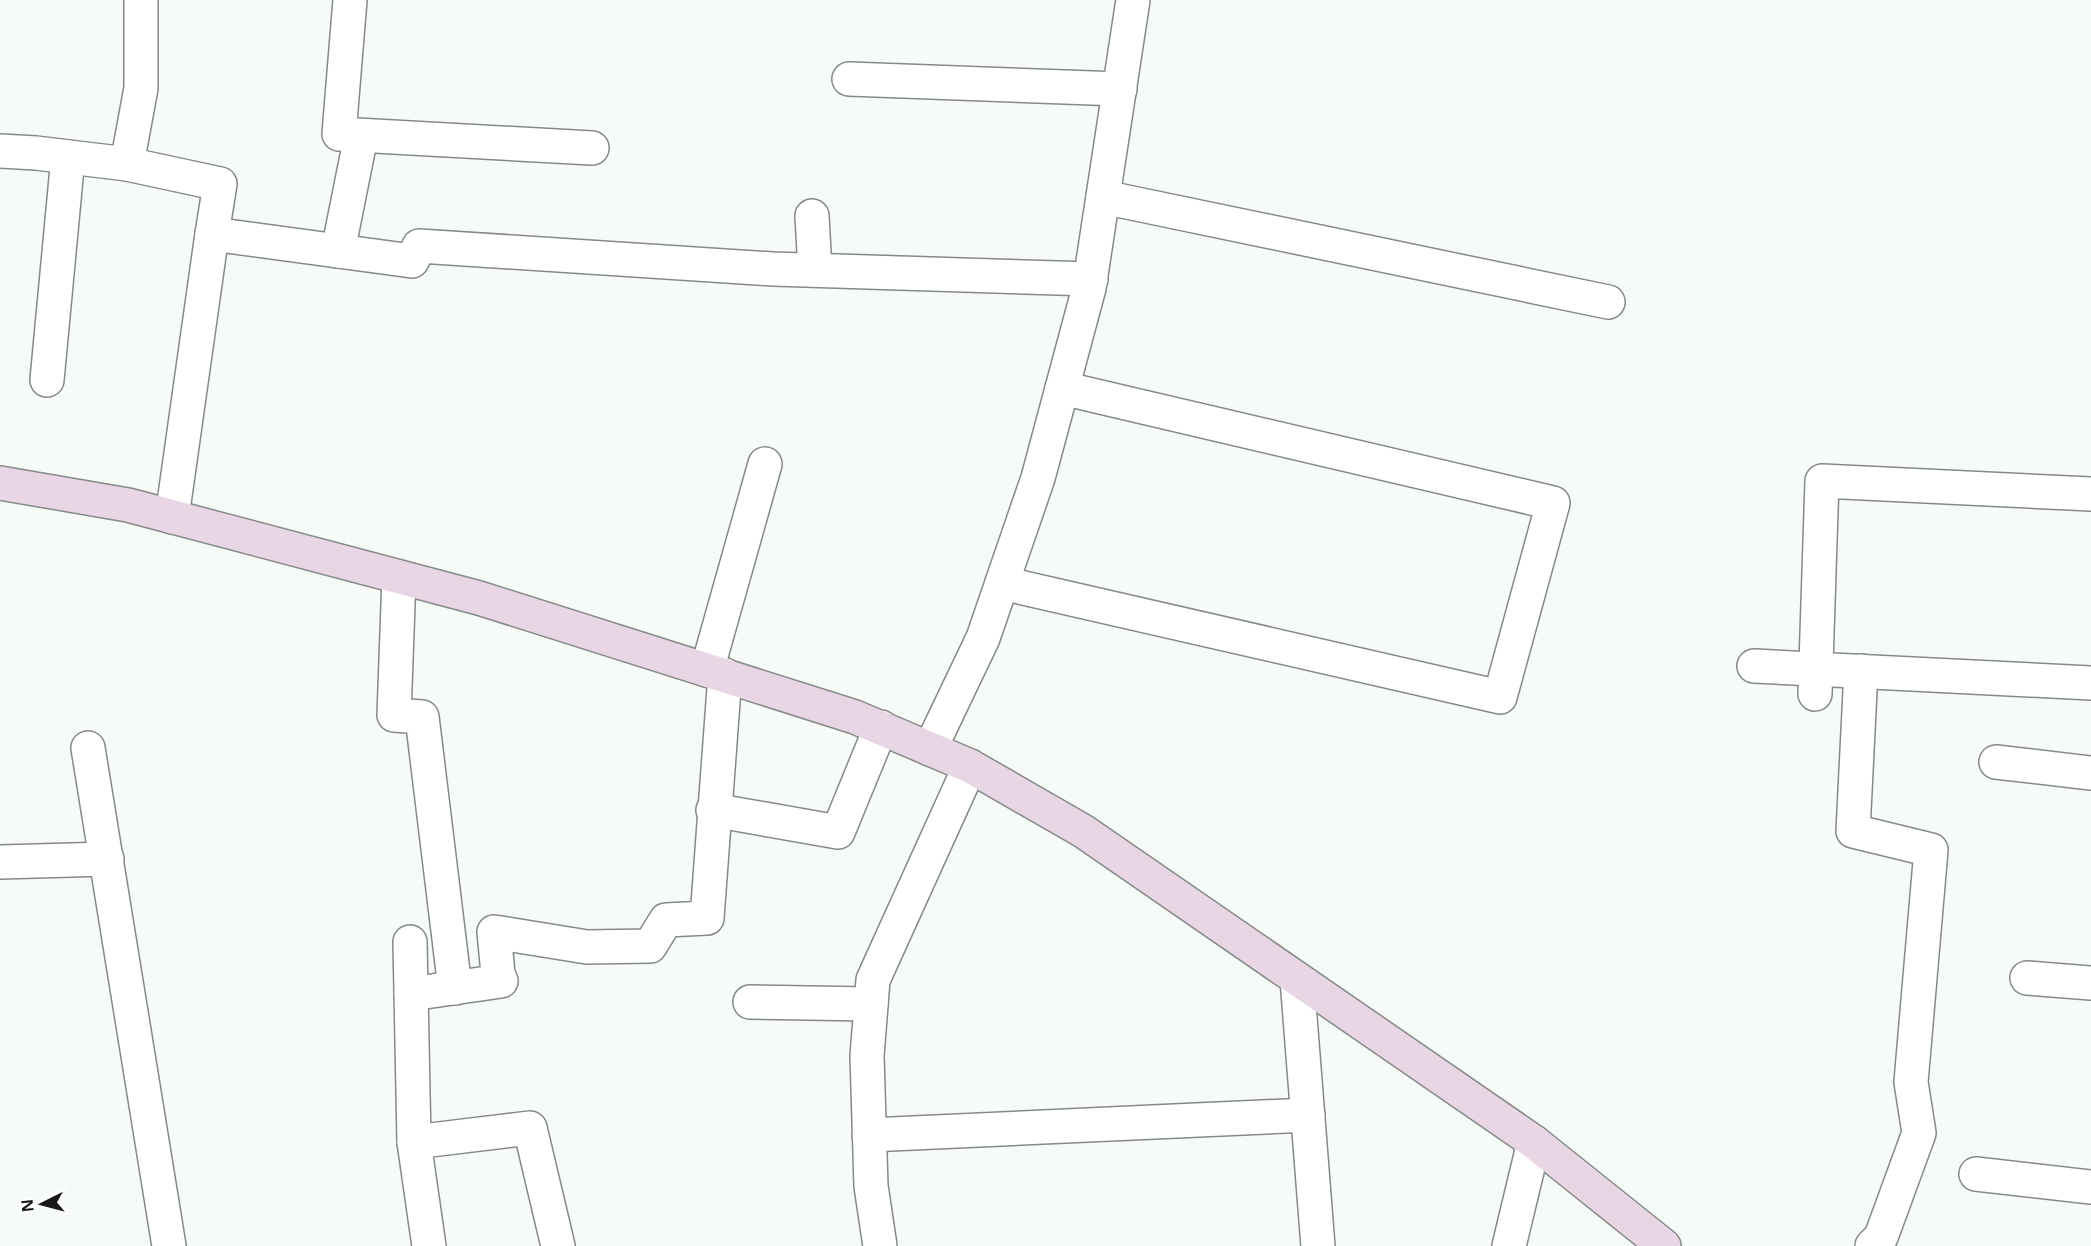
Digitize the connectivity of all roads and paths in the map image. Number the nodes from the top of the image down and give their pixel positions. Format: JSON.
{"nodes":[{"id":1,"x":141,"y":0,"type":"edge"},
{"id":2,"x":350,"y":0,"type":"edge"},
{"id":3,"x":1133,"y":0,"type":"edge"},
{"id":4,"x":849,"y":80,"type":"dead end"},
{"id":5,"x":1120,"y":89,"type":"junction"},
{"id":6,"x":361,"y":136,"type":"junction"},
{"id":7,"x":592,"y":148,"type":"dead end"},
{"id":8,"x":0,"y":151,"type":"edge"},
{"id":9,"x":68,"y":157,"type":"junction"},
{"id":10,"x":127,"y":164,"type":"junction"},
{"id":11,"x":1103,"y":197,"type":"junction"},
{"id":12,"x":812,"y":216,"type":"dead end"},
{"id":13,"x":212,"y":234,"type":"junction"},
{"id":14,"x":338,"y":251,"type":"junction"},
{"id":15,"x":815,"y":270,"type":"junction"},
{"id":16,"x":1090,"y":279,"type":"junction"},
{"id":17,"x":1608,"y":302,"type":"dead end"},
{"id":18,"x":47,"y":380,"type":"dead end"},
{"id":19,"x":1062,"y":388,"type":"junction"},
{"id":20,"x":765,"y":464,"type":"dead end"},
{"id":21,"x":0,"y":483,"type":"edge"},
{"id":22,"x":2091,"y":494,"type":"edge"},
{"id":23,"x":172,"y":517,"type":"junction"},
{"id":24,"x":399,"y":577,"type":"junction"},
{"id":25,"x":1002,"y":583,"type":"junction"},
{"id":26,"x":1754,"y":666,"type":"dead end"},
{"id":27,"x":1861,"y":671,"type":"junction"},
{"id":28,"x":716,"y":672,"type":"junction"},
{"id":29,"x":1815,"y":681,"type":"junction"},
{"id":30,"x":2091,"y":683,"type":"edge"},
{"id":31,"x":880,"y":727,"type":"junction"},
{"id":32,"x":88,"y":748,"type":"dead end"},
{"id":33,"x":930,"y":749,"type":"junction"},
{"id":34,"x":1996,"y":762,"type":"dead end"},
{"id":35,"x":970,"y":766,"type":"junction"},
{"id":36,"x":2091,"y":773,"type":"edge"},
{"id":37,"x":713,"y":810,"type":"junction"},
{"id":38,"x":106,"y":859,"type":"junction"},
{"id":39,"x":0,"y":862,"type":"edge"},
{"id":40,"x":410,"y":942,"type":"dead end"},
{"id":41,"x":2027,"y":978,"type":"dead end"},
{"id":42,"x":1297,"y":979,"type":"junction"},
{"id":43,"x":2091,"y":983,"type":"edge"},
{"id":44,"x":455,"y":988,"type":"junction"},
{"id":45,"x":411,"y":994,"type":"junction"},
{"id":46,"x":750,"y":1002,"type":"dead end"},
{"id":47,"x":871,"y":1004,"type":"junction"},
{"id":48,"x":1308,"y":1114,"type":"junction"},
{"id":49,"x":869,"y":1135,"type":"junction"},
{"id":50,"x":414,"y":1142,"type":"junction"},
{"id":51,"x":1534,"y":1142,"type":"junction"},
{"id":52,"x":1976,"y":1174,"type":"dead end"},
{"id":53,"x":2091,"y":1187,"type":"edge"},
{"id":54,"x":169,"y":1246,"type":"edge"},
{"id":55,"x":429,"y":1246,"type":"edge"},
{"id":56,"x":558,"y":1246,"type":"edge"},
{"id":57,"x":880,"y":1246,"type":"edge"},
{"id":58,"x":1318,"y":1246,"type":"edge"},
{"id":59,"x":1509,"y":1246,"type":"edge"},
{"id":60,"x":1664,"y":1246,"type":"edge"},
{"id":61,"x":1872,"y":1246,"type":"edge"}],
"edges":[{"from":1,"to":10,"type":"street"},
{"from":2,"to":6,"type":"street"},
{"from":3,"to":5,"type":"street"},
{"from":4,"to":5,"type":"street"},
{"from":5,"to":11,"type":"street"},
{"from":6,"to":7,"type":"street"},
{"from":6,"to":14,"type":"street"},
{"from":8,"to":9,"type":"street"},
{"from":9,"to":10,"type":"street"},
{"from":9,"to":18,"type":"street"},
{"from":10,"to":13,"type":"street"},
{"from":11,"to":16,"type":"street"},
{"from":11,"to":17,"type":"street"},
{"from":12,"to":15,"type":"street"},
{"from":13,"to":14,"type":"street"},
{"from":13,"to":23,"type":"street"},
{"from":14,"to":15,"type":"street"},
{"from":15,"to":16,"type":"street"},
{"from":16,"to":19,"type":"street"},
{"from":19,"to":25,"type":"street"},
{"from":19,"to":25,"type":"street"},
{"from":20,"to":28,"type":"street"},
{"from":21,"to":23,"type":"street"},
{"from":22,"to":29,"type":"street"},
{"from":23,"to":24,"type":"street"},
{"from":24,"to":28,"type":"street"},
{"from":24,"to":44,"type":"street"},
{"from":25,"to":33,"type":"street"},
{"from":26,"to":29,"type":"street"},
{"from":27,"to":29,"type":"street"},
{"from":27,"to":30,"type":"street"},
{"from":27,"to":61,"type":"street"},
{"from":28,"to":31,"type":"street"},
{"from":28,"to":37,"type":"street"},
{"from":31,"to":33,"type":"street"},
{"from":31,"to":37,"type":"street"},
{"from":32,"to":38,"type":"street"},
{"from":33,"to":35,"type":"street"},
{"from":34,"to":36,"type":"street"},
{"from":35,"to":42,"type":"street"},
{"from":35,"to":47,"type":"street"},
{"from":37,"to":44,"type":"street"},
{"from":38,"to":39,"type":"street"},
{"from":38,"to":54,"type":"street"},
{"from":40,"to":45,"type":"street"},
{"from":41,"to":43,"type":"street"},
{"from":42,"to":48,"type":"street"},
{"from":42,"to":51,"type":"street"},
{"from":44,"to":45,"type":"street"},
{"from":45,"to":50,"type":"street"},
{"from":46,"to":47,"type":"street"},
{"from":47,"to":49,"type":"street"},
{"from":48,"to":49,"type":"street"},
{"from":48,"to":58,"type":"street"},
{"from":49,"to":57,"type":"street"},
{"from":50,"to":55,"type":"street"},
{"from":50,"to":56,"type":"street"},
{"from":51,"to":59,"type":"street"},
{"from":51,"to":60,"type":"street"},
{"from":52,"to":53,"type":"street"}]}
